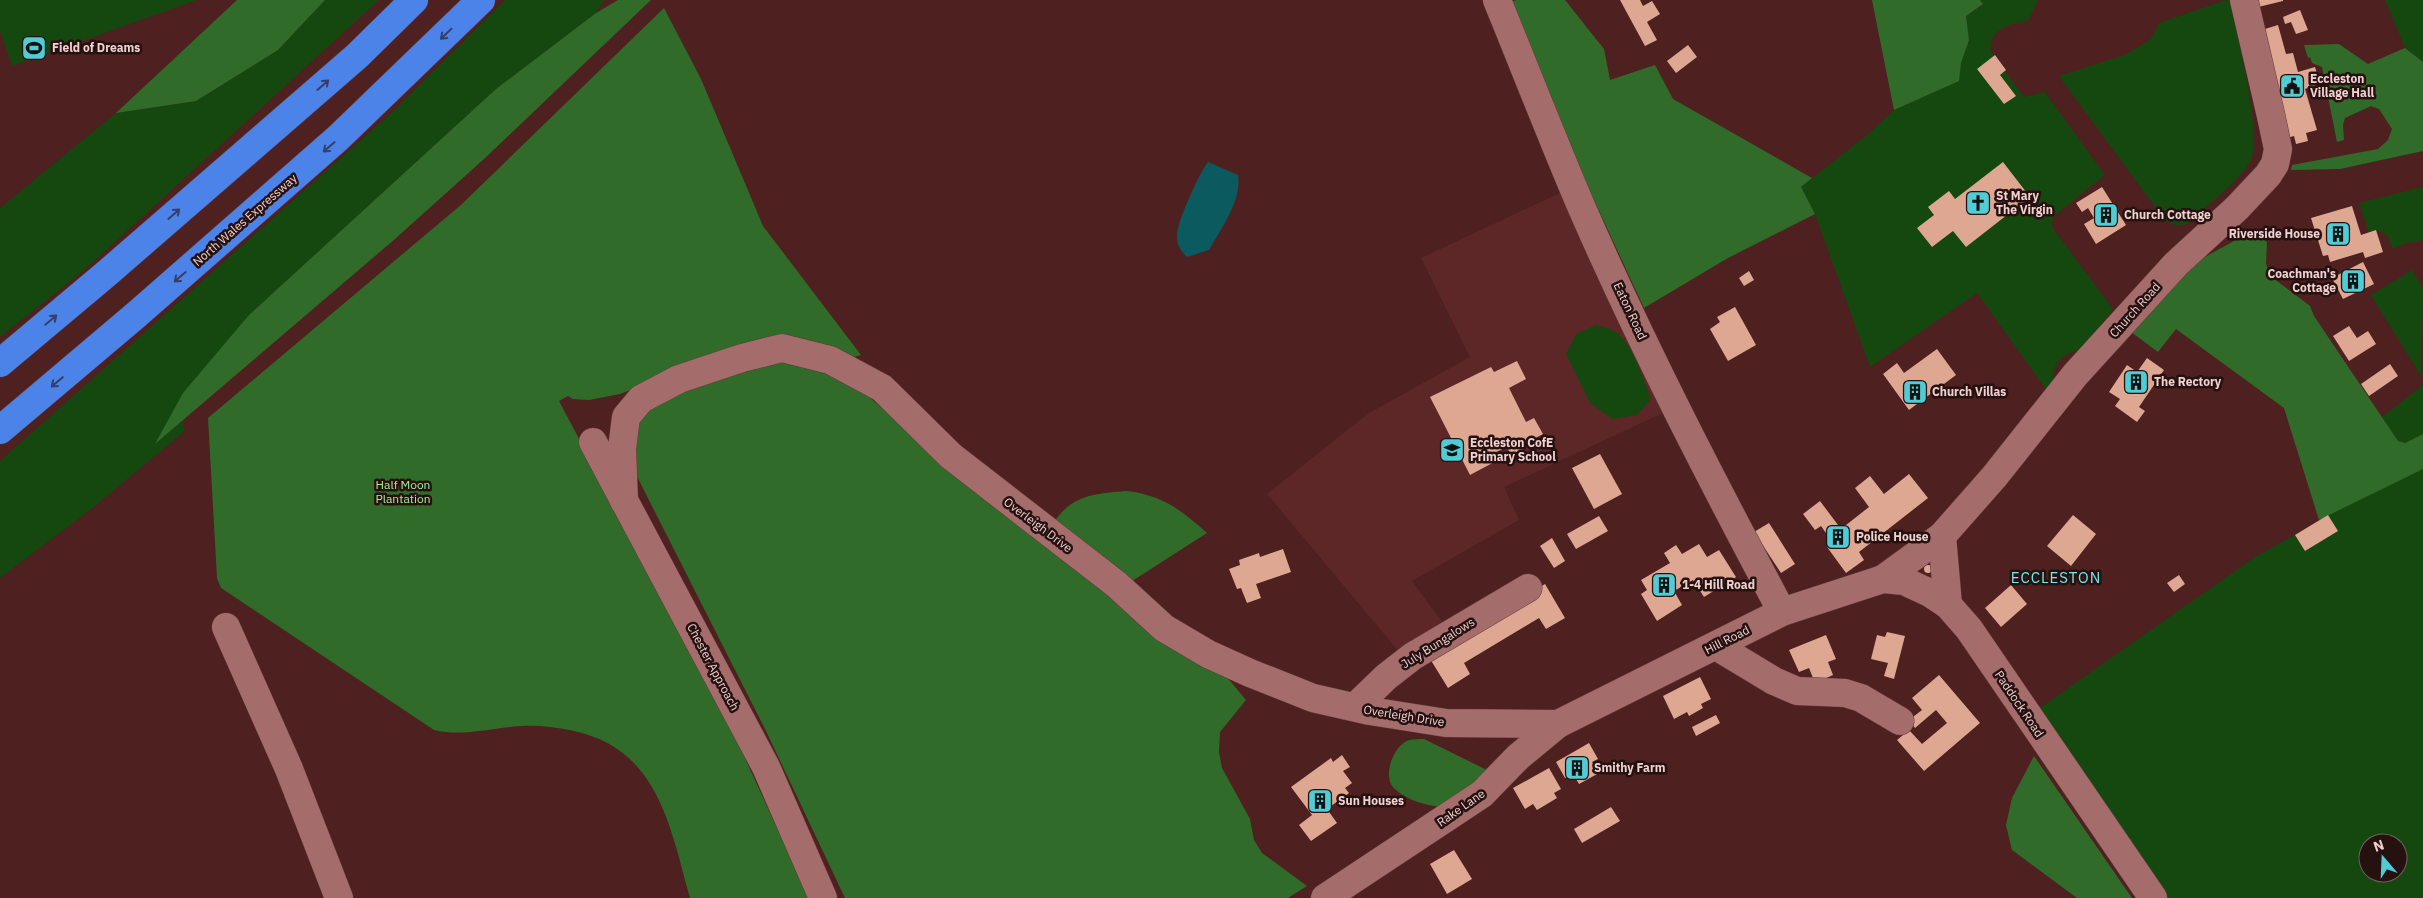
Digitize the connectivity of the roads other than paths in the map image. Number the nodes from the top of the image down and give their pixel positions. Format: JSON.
{"nodes":[{"id":1,"x":414,"y":0,"type":"edge"},
{"id":2,"x":481,"y":0,"type":"edge"},
{"id":3,"x":1497,"y":0,"type":"edge"},
{"id":4,"x":2244,"y":0,"type":"edge"},
{"id":5,"x":0,"y":363,"type":"edge"},
{"id":6,"x":0,"y":430,"type":"edge"},
{"id":7,"x":593,"y":442,"type":"dead end"},
{"id":8,"x":624,"y":501,"type":"junction"},
{"id":9,"x":1942,"y":536,"type":"junction"},
{"id":10,"x":1883,"y":579,"type":"junction"},
{"id":11,"x":1528,"y":588,"type":"dead end"},
{"id":12,"x":1842,"y":591,"type":"joint"},
{"id":13,"x":1948,"y":605,"type":"junction"},
{"id":14,"x":1782,"y":612,"type":"junction"},
{"id":15,"x":226,"y":627,"type":"dead end"},
{"id":16,"x":1716,"y":646,"type":"junction"},
{"id":17,"x":1616,"y":696,"type":"joint"},
{"id":18,"x":1355,"y":708,"type":"junction"},
{"id":19,"x":1900,"y":721,"type":"dead end"},
{"id":20,"x":1558,"y":724,"type":"junction"},
{"id":21,"x":339,"y":898,"type":"edge"},
{"id":22,"x":823,"y":898,"type":"edge"},
{"id":23,"x":1326,"y":898,"type":"edge"},
{"id":24,"x":2153,"y":898,"type":"edge"}],
"edges":[{"from":5,"to":1,"type":"highway","one_way":true},
{"from":2,"to":6,"type":"highway","name":"North Wales Expressway","one_way":true},
{"from":3,"to":14,"type":"street","name":"Eaton Road"},
{"from":4,"to":9,"type":"street","name":"Church Road"},
{"from":7,"to":8,"type":"street","name":"Chester Approach"},
{"from":8,"to":18,"type":"street","name":"Overleigh Drive"},
{"from":8,"to":22,"type":"street","name":"Chester Approach"},
{"from":9,"to":10,"type":"street","name":"Church Road"},
{"from":9,"to":13,"type":"street"},
{"from":10,"to":12,"type":"street","name":"Paddock Road"},
{"from":10,"to":13,"type":"street","name":"Paddock Road"},
{"from":11,"to":18,"type":"street","name":"July Bungalows"},
{"from":12,"to":14,"type":"street","name":"Hill Road"},
{"from":13,"to":24,"type":"street","name":"Paddock Road"},
{"from":14,"to":16,"type":"street","name":"Hill Road"},
{"from":15,"to":21,"type":"street"},
{"from":16,"to":17,"type":"street","name":"Hill Road"},
{"from":16,"to":19,"type":"street"},
{"from":17,"to":20,"type":"street","name":"Rake Lane"},
{"from":18,"to":20,"type":"street","name":"Overleigh Drive"},
{"from":20,"to":23,"type":"street","name":"Rake Lane"}]}
